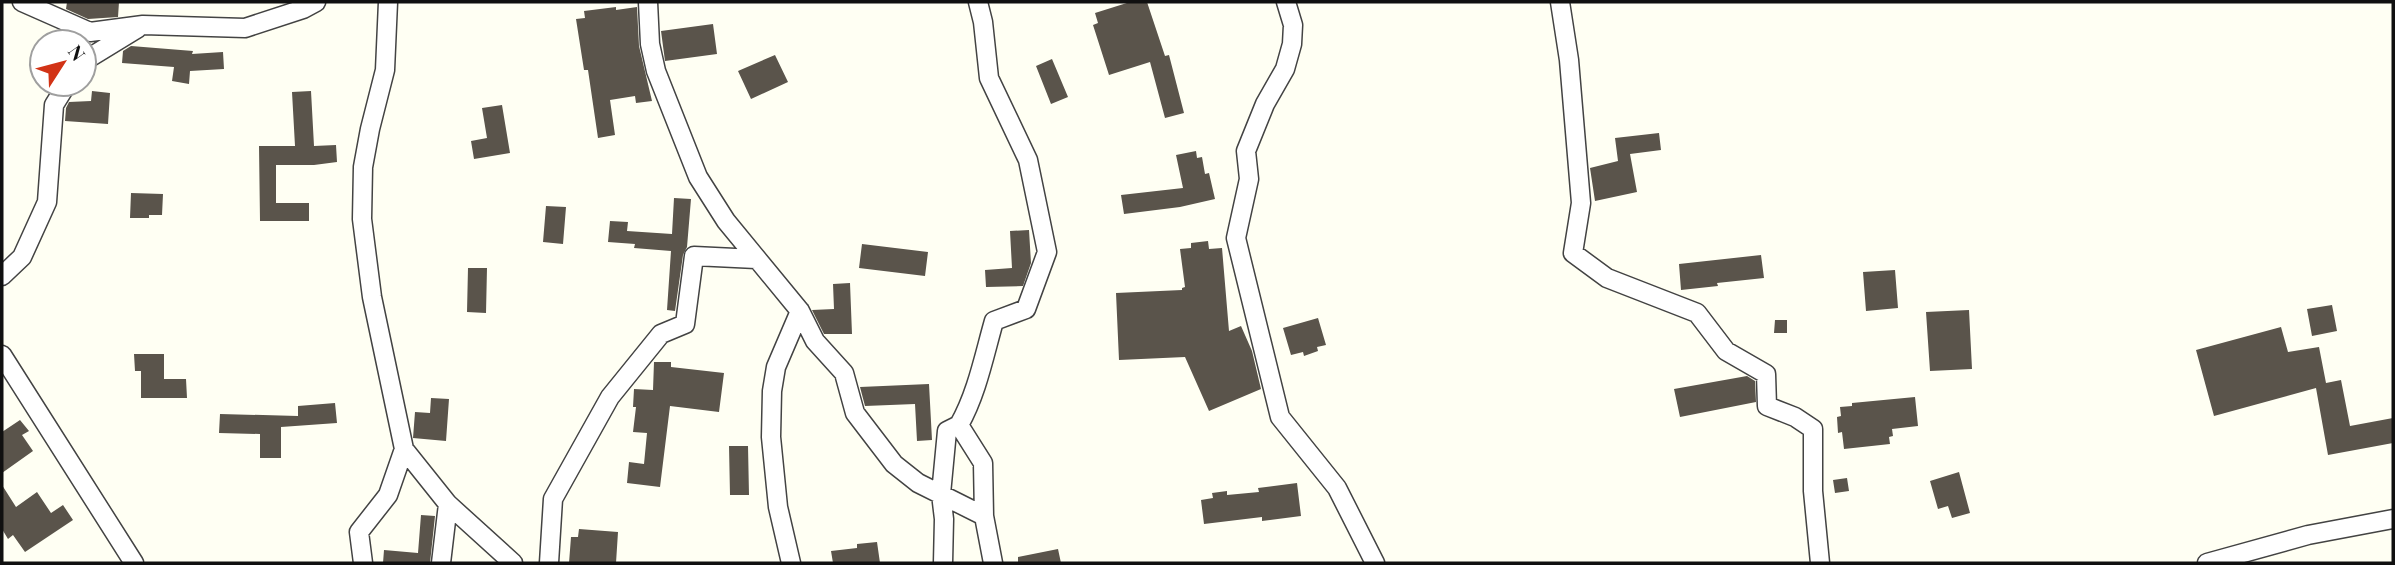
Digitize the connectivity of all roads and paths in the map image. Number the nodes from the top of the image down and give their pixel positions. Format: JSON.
{"nodes":[{"id":1,"x":22,"y":2,"type":"edge"},
{"id":2,"x":316,"y":2,"type":"edge"},
{"id":3,"x":388,"y":2,"type":"edge"},
{"id":4,"x":648,"y":2,"type":"edge"},
{"id":5,"x":978,"y":2,"type":"edge"},
{"id":6,"x":1286,"y":2,"type":"edge"},
{"id":7,"x":1560,"y":2,"type":"edge"},
{"id":8,"x":143,"y":25,"type":"junction"},
{"id":9,"x":98,"y":52,"type":"edge"},
{"id":10,"x":58,"y":98,"type":"edge"},
{"id":11,"x":756,"y":259,"type":"junction"},
{"id":12,"x":2,"y":276,"type":"edge"},
{"id":13,"x":800,"y":311,"type":"junction"},
{"id":14,"x":2,"y":355,"type":"edge"},
{"id":15,"x":959,"y":425,"type":"junction"},
{"id":16,"x":404,"y":449,"type":"junction"},
{"id":17,"x":940,"y":494,"type":"junction"},
{"id":18,"x":448,"y":504,"type":"junction"},
{"id":19,"x":984,"y":516,"type":"junction"},
{"id":20,"x":2393,"y":519,"type":"edge"},
{"id":21,"x":134,"y":563,"type":"edge"},
{"id":22,"x":363,"y":563,"type":"edge"},
{"id":23,"x":441,"y":563,"type":"edge"},
{"id":24,"x":513,"y":563,"type":"edge"},
{"id":25,"x":549,"y":563,"type":"edge"},
{"id":26,"x":791,"y":563,"type":"edge"},
{"id":27,"x":943,"y":563,"type":"edge"},
{"id":28,"x":993,"y":563,"type":"edge"},
{"id":29,"x":1375,"y":563,"type":"edge"},
{"id":30,"x":1820,"y":563,"type":"edge"},
{"id":31,"x":2207,"y":563,"type":"edge"}],
"edges":[{"from":1,"to":8,"type":"street"},
{"from":2,"to":8,"type":"street"},
{"from":3,"to":16,"type":"street"},
{"from":4,"to":11,"type":"street"},
{"from":5,"to":15,"type":"street"},
{"from":6,"to":29,"type":"street"},
{"from":7,"to":30,"type":"street"},
{"from":8,"to":9,"type":"street"},
{"from":10,"to":12,"type":"street"},
{"from":11,"to":13,"type":"street"},
{"from":11,"to":25,"type":"street"},
{"from":13,"to":17,"type":"street"},
{"from":13,"to":26,"type":"street"},
{"from":14,"to":21,"type":"street"},
{"from":15,"to":17,"type":"street"},
{"from":15,"to":19,"type":"street"},
{"from":16,"to":18,"type":"street"},
{"from":16,"to":22,"type":"street"},
{"from":17,"to":19,"type":"street"},
{"from":17,"to":27,"type":"street"},
{"from":18,"to":23,"type":"street"},
{"from":18,"to":24,"type":"street"},
{"from":19,"to":28,"type":"street"},
{"from":20,"to":31,"type":"street"}]}
